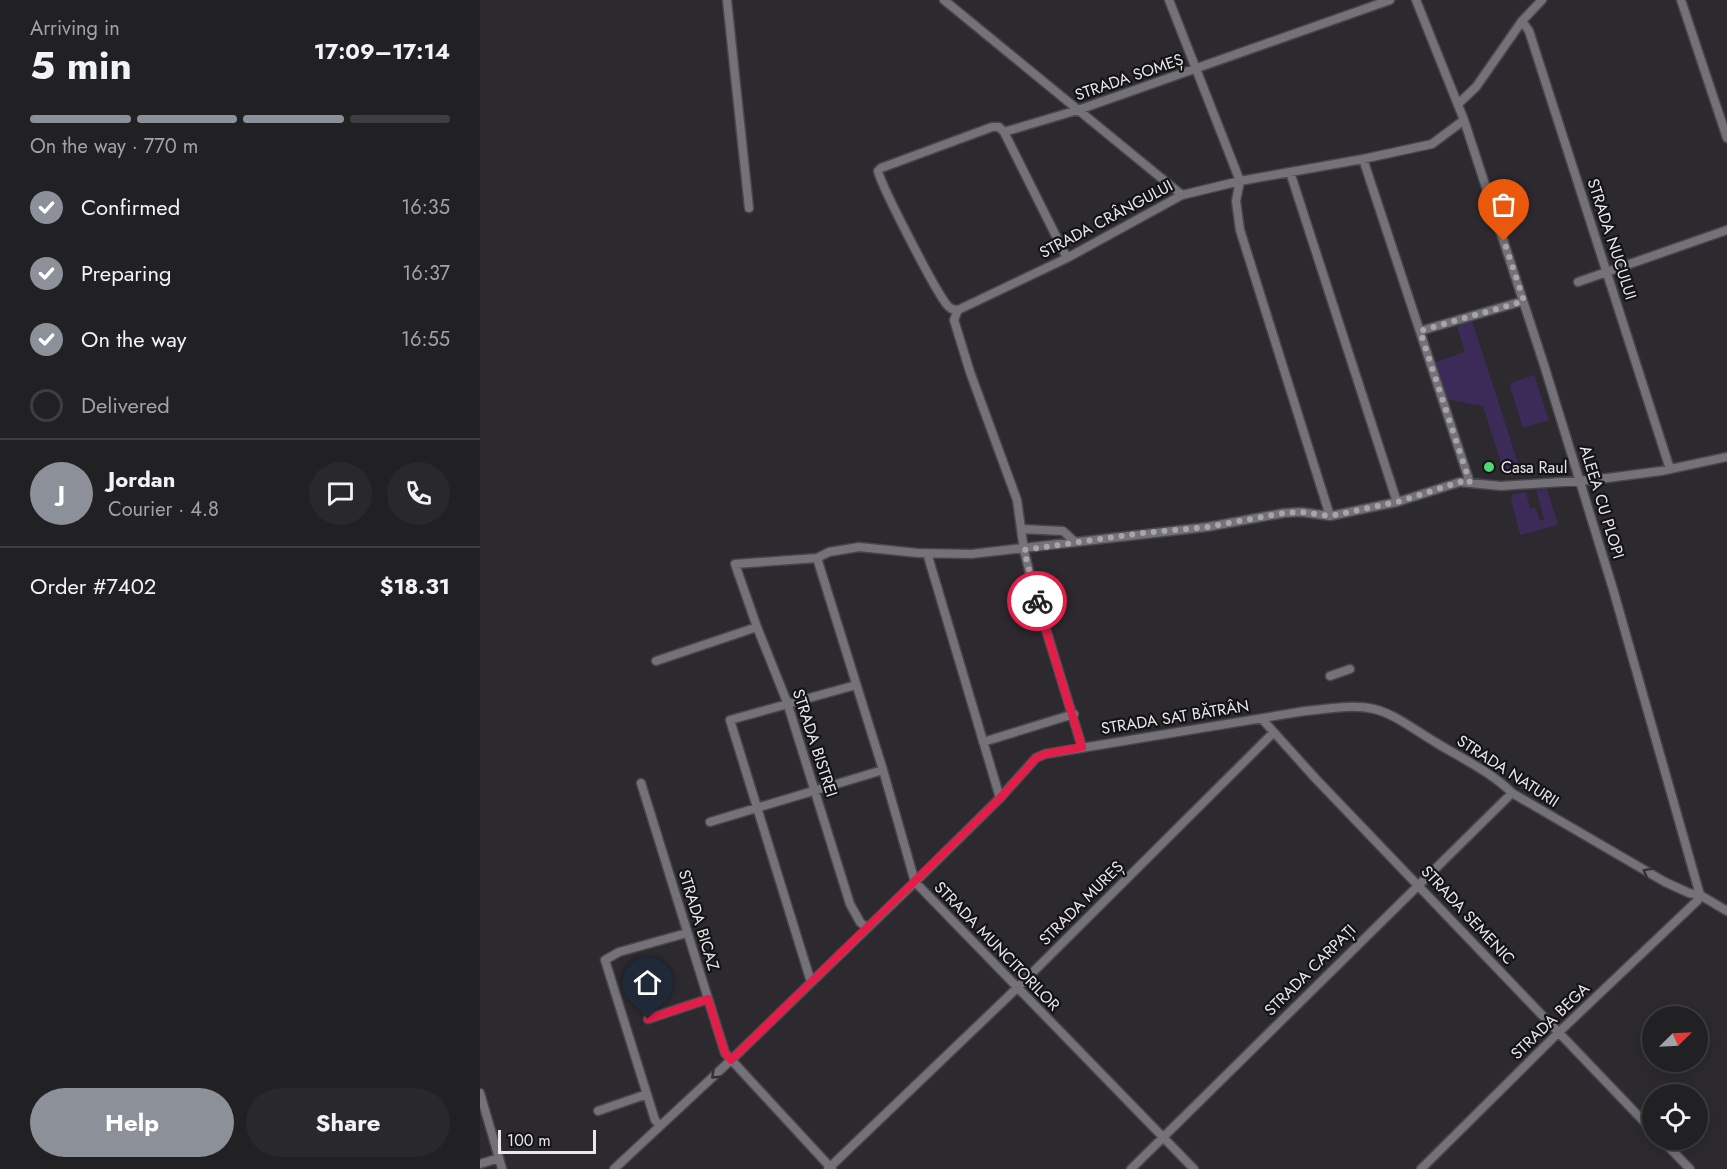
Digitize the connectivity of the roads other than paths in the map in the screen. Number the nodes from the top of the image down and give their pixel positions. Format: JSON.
{"nodes":[{"id":1,"x":726,"y":0,"type":"edge"},
{"id":2,"x":944,"y":0,"type":"edge"},
{"id":3,"x":1169,"y":0,"type":"edge"},
{"id":4,"x":1390,"y":0,"type":"edge"},
{"id":5,"x":1416,"y":0,"type":"edge"},
{"id":6,"x":1542,"y":0,"type":"edge"},
{"id":7,"x":1681,"y":0,"type":"edge"},
{"id":8,"x":1522,"y":21,"type":"junction"},
{"id":9,"x":1197,"y":69,"type":"junction"},
{"id":10,"x":1458,"y":104,"type":"junction"},
{"id":11,"x":1078,"y":110,"type":"junction"},
{"id":12,"x":1464,"y":120,"type":"junction"},
{"id":13,"x":1004,"y":132,"type":"junction"},
{"id":14,"x":1727,"y":138,"type":"edge"},
{"id":15,"x":1363,"y":159,"type":"junction"},
{"id":16,"x":1290,"y":172,"type":"junction"},
{"id":17,"x":1240,"y":182,"type":"junction"},
{"id":18,"x":1182,"y":195,"type":"junction"},
{"id":19,"x":749,"y":208,"type":"dead end"},
{"id":20,"x":1727,"y":230,"type":"edge"},
{"id":21,"x":1067,"y":258,"type":"junction"},
{"id":22,"x":1607,"y":272,"type":"junction"},
{"id":23,"x":1578,"y":282,"type":"dead end"},
{"id":24,"x":1524,"y":301,"type":"junction"},
{"id":25,"x":958,"y":310,"type":"junction"},
{"id":26,"x":1420,"y":331,"type":"junction"},
{"id":27,"x":1727,"y":457,"type":"edge"},
{"id":28,"x":1670,"y":469,"type":"junction"},
{"id":29,"x":1580,"y":481,"type":"junction"},
{"id":30,"x":1470,"y":483,"type":"junction"},
{"id":31,"x":1397,"y":502,"type":"junction"},
{"id":32,"x":1330,"y":516,"type":"junction"},
{"id":33,"x":1022,"y":529,"type":"junction"},
{"id":34,"x":1075,"y":542,"type":"junction"},
{"id":35,"x":1024,"y":550,"type":"junction"},
{"id":36,"x":927,"y":553,"type":"junction"},
{"id":37,"x":817,"y":558,"type":"junction"},
{"id":38,"x":757,"y":627,"type":"junction"},
{"id":39,"x":656,"y":661,"type":"dead end"},
{"id":40,"x":1350,"y":669,"type":"dead end"},
{"id":41,"x":1330,"y":676,"type":"dead end"},
{"id":42,"x":856,"y":684,"type":"junction"},
{"id":43,"x":788,"y":702,"type":"junction"},
{"id":44,"x":1074,"y":714,"type":"junction"},
{"id":45,"x":1262,"y":719,"type":"junction"},
{"id":46,"x":1273,"y":733,"type":"junction"},
{"id":47,"x":983,"y":742,"type":"junction"},
{"id":48,"x":1082,"y":747,"type":"junction"},
{"id":49,"x":883,"y":770,"type":"junction"},
{"id":50,"x":641,"y":783,"type":"dead end"},
{"id":51,"x":815,"y":792,"type":"junction"},
{"id":52,"x":1512,"y":794,"type":"junction"},
{"id":53,"x":1000,"y":798,"type":"junction"},
{"id":54,"x":758,"y":808,"type":"junction"},
{"id":55,"x":710,"y":822,"type":"dead end"},
{"id":56,"x":915,"y":882,"type":"junction"},
{"id":57,"x":1418,"y":884,"type":"junction"},
{"id":58,"x":1700,"y":895,"type":"junction"},
{"id":59,"x":1727,"y":911,"type":"edge"},
{"id":60,"x":867,"y":928,"type":"junction"},
{"id":61,"x":687,"y":933,"type":"junction"},
{"id":62,"x":811,"y":982,"type":"junction"},
{"id":63,"x":1017,"y":988,"type":"junction"},
{"id":64,"x":708,"y":999,"type":"junction"},
{"id":65,"x":648,"y":1019,"type":"dead end"},
{"id":66,"x":1558,"y":1033,"type":"junction"},
{"id":67,"x":731,"y":1060,"type":"junction"},
{"id":68,"x":480,"y":1094,"type":"edge"},
{"id":69,"x":647,"y":1094,"type":"junction"},
{"id":70,"x":598,"y":1111,"type":"dead end"},
{"id":71,"x":1642,"y":1120,"type":"edge"},
{"id":72,"x":660,"y":1126,"type":"junction"},
{"id":73,"x":1163,"y":1137,"type":"junction"},
{"id":74,"x":1672,"y":1150,"type":"edge"},
{"id":75,"x":498,"y":1158,"type":"junction"},
{"id":76,"x":480,"y":1164,"type":"edge"},
{"id":77,"x":830,"y":1168,"type":"edge"},
{"id":78,"x":502,"y":1169,"type":"edge"},
{"id":79,"x":614,"y":1169,"type":"edge"},
{"id":80,"x":1131,"y":1169,"type":"edge"},
{"id":81,"x":1194,"y":1169,"type":"edge"},
{"id":82,"x":1421,"y":1169,"type":"edge"},
{"id":83,"x":1690,"y":1169,"type":"edge"}],
"edges":[{"from":1,"to":19,"type":"street"},
{"from":2,"to":11,"type":"street"},
{"from":3,"to":9,"type":"street"},
{"from":4,"to":9,"type":"street","name":"STRADA SOMEȘ"},
{"from":5,"to":10,"type":"street","name":"ALEEA CU PLOPI"},
{"from":6,"to":8,"type":"street"},
{"from":7,"to":14,"type":"street"},
{"from":8,"to":10,"type":"street"},
{"from":8,"to":22,"type":"street","name":"STRADA NUCULUI"},
{"from":9,"to":11,"type":"street","name":"STRADA SOMEȘ"},
{"from":9,"to":17,"type":"street"},
{"from":10,"to":12,"type":"street","name":"ALEEA CU PLOPI"},
{"from":11,"to":13,"type":"street","name":"STRADA SOMEȘ"},
{"from":11,"to":18,"type":"street"},
{"from":12,"to":15,"type":"street","name":"STRADA CRÂNGULUI"},
{"from":12,"to":24,"type":"street","name":"ALEEA CU PLOPI"},
{"from":13,"to":21,"type":"street"},
{"from":13,"to":25,"type":"street","name":"STRADA SOMEȘ"},
{"from":15,"to":16,"type":"street","name":"STRADA CRÂNGULUI"},
{"from":15,"to":26,"type":"street"},
{"from":16,"to":17,"type":"street","name":"STRADA CRÂNGULUI"},
{"from":16,"to":31,"type":"street"},
{"from":17,"to":18,"type":"street","name":"STRADA CRÂNGULUI"},
{"from":17,"to":32,"type":"street"},
{"from":18,"to":21,"type":"street","name":"STRADA CRÂNGULUI"},
{"from":20,"to":22,"type":"street"},
{"from":21,"to":25,"type":"street","name":"STRADA CRÂNGULUI"},
{"from":22,"to":23,"type":"street"},
{"from":22,"to":28,"type":"street","name":"STRADA NUCULUI"},
{"from":24,"to":26,"type":"street"},
{"from":24,"to":29,"type":"street","name":"ALEEA CU PLOPI"},
{"from":25,"to":33,"type":"street"},
{"from":26,"to":30,"type":"street"},
{"from":27,"to":28,"type":"street"},
{"from":28,"to":29,"type":"street"},
{"from":29,"to":30,"type":"street"},
{"from":29,"to":58,"type":"street","name":"ALEEA CU PLOPI"},
{"from":30,"to":31,"type":"street"},
{"from":31,"to":32,"type":"street"},
{"from":32,"to":34,"type":"street"},
{"from":33,"to":34,"type":"street"},
{"from":33,"to":35,"type":"street"},
{"from":34,"to":35,"type":"street"},
{"from":35,"to":36,"type":"street"},
{"from":35,"to":44,"type":"street"},
{"from":36,"to":37,"type":"street"},
{"from":36,"to":47,"type":"street"},
{"from":37,"to":38,"type":"street","name":"STRADA BISTREI"},
{"from":37,"to":42,"type":"street","name":"STRADA MUNCITORILOR"},
{"from":38,"to":39,"type":"street"},
{"from":38,"to":43,"type":"street","name":"STRADA BISTREI"},
{"from":40,"to":41,"type":"street"},
{"from":42,"to":43,"type":"street"},
{"from":42,"to":49,"type":"street","name":"STRADA MUNCITORILOR"},
{"from":43,"to":51,"type":"street","name":"STRADA BISTREI"},
{"from":43,"to":54,"type":"street"},
{"from":44,"to":47,"type":"street"},
{"from":44,"to":48,"type":"street"},
{"from":45,"to":46,"type":"street","name":"STRADA SEMENIC"},
{"from":45,"to":48,"type":"street","name":"STRADA SAT BĂTRÂN"},
{"from":45,"to":52,"type":"street","name":"STRADA NATURII"},
{"from":46,"to":57,"type":"street","name":"STRADA SEMENIC"},
{"from":46,"to":63,"type":"street","name":"STRADA MUREȘ"},
{"from":47,"to":53,"type":"street"},
{"from":48,"to":53,"type":"street","name":"STRADA SAT BĂTRÂN"},
{"from":49,"to":51,"type":"street"},
{"from":49,"to":56,"type":"street","name":"STRADA MUNCITORILOR"},
{"from":50,"to":61,"type":"street","name":"STRADA BICAZ"},
{"from":51,"to":54,"type":"street"},
{"from":51,"to":60,"type":"street","name":"STRADA BISTREI"},
{"from":52,"to":57,"type":"street","name":"STRADA CARPAȚI"},
{"from":58,"to":52,"type":"street","name":"STRADA NATURII","one_way":true},
{"from":53,"to":56,"type":"street","name":"STRADA SAT BĂTRÂN"},
{"from":54,"to":55,"type":"street"},
{"from":54,"to":62,"type":"street"},
{"from":56,"to":60,"type":"street","name":"STRADA SAT BĂTRÂN"},
{"from":56,"to":63,"type":"street","name":"STRADA MUNCITORILOR"},
{"from":57,"to":66,"type":"street","name":"STRADA SEMENIC"},
{"from":57,"to":73,"type":"street","name":"STRADA CARPAȚI"},
{"from":58,"to":59,"type":"street","name":"STRADA NATURII"},
{"from":58,"to":66,"type":"street","name":"STRADA BEGA"},
{"from":60,"to":62,"type":"street","name":"STRADA SAT BĂTRÂN"},
{"from":61,"to":64,"type":"street","name":"STRADA BICAZ"},
{"from":61,"to":69,"type":"street"},
{"from":62,"to":67,"type":"street","name":"STRADA SAT BĂTRÂN"},
{"from":63,"to":73,"type":"street","name":"STRADA MUNCITORILOR"},
{"from":63,"to":77,"type":"street","name":"STRADA MUREȘ"},
{"from":64,"to":65,"type":"street"},
{"from":64,"to":67,"type":"street","name":"STRADA BICAZ"},
{"from":66,"to":71,"type":"street","name":"STRADA SEMENIC"},
{"from":66,"to":82,"type":"street","name":"STRADA BEGA"},
{"from":67,"to":72,"type":"street","name":"STRADA SAT BĂTRÂN","one_way":true},
{"from":67,"to":77,"type":"street","name":"STRADA BICAZ"},
{"from":68,"to":75,"type":"street"},
{"from":69,"to":70,"type":"street"},
{"from":69,"to":72,"type":"street"},
{"from":72,"to":79,"type":"street","name":"STRADA SAT BĂTRÂN"},
{"from":73,"to":80,"type":"street","name":"STRADA CARPAȚI"},
{"from":73,"to":81,"type":"street","name":"STRADA MUNCITORILOR"},
{"from":74,"to":83,"type":"street"},
{"from":75,"to":76,"type":"street"},
{"from":75,"to":78,"type":"street"}]}
